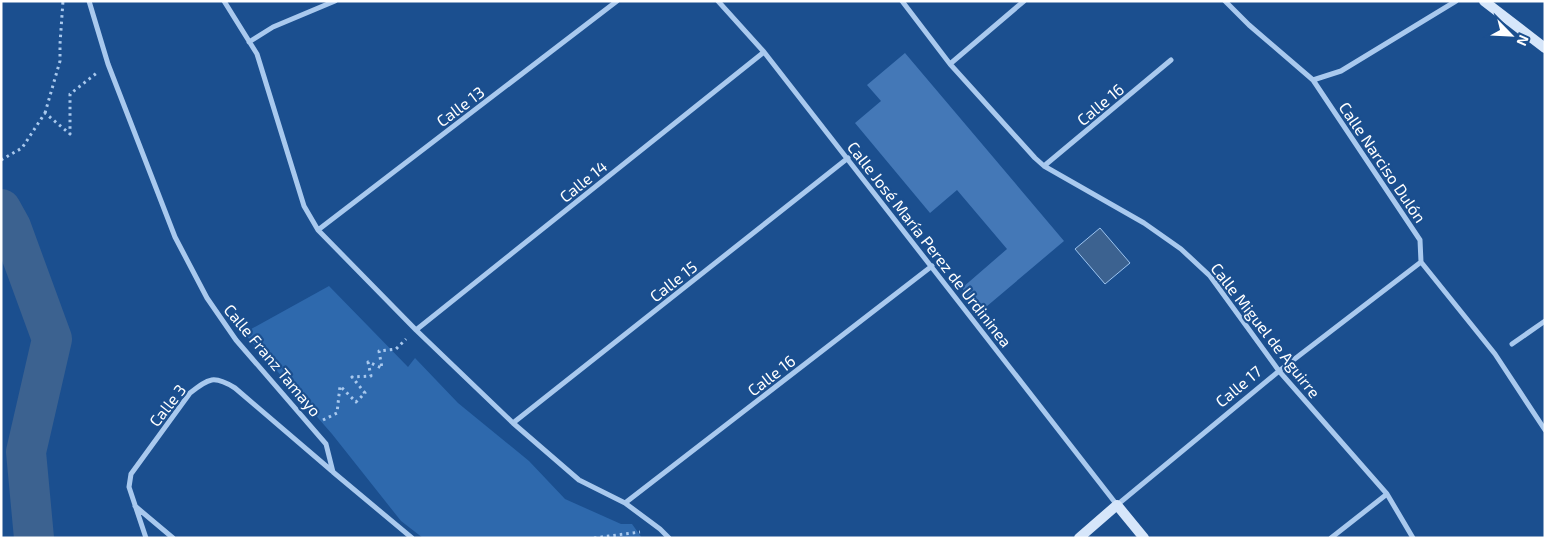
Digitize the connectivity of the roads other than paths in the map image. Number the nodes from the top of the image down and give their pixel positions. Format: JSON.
{"nodes":[{"id":1,"x":89,"y":1,"type":"edge"},
{"id":2,"x":224,"y":1,"type":"edge"},
{"id":3,"x":335,"y":1,"type":"edge"},
{"id":4,"x":617,"y":1,"type":"edge"},
{"id":5,"x":718,"y":1,"type":"edge"},
{"id":6,"x":902,"y":1,"type":"edge"},
{"id":7,"x":1024,"y":1,"type":"edge"},
{"id":8,"x":1225,"y":1,"type":"edge"},
{"id":9,"x":1456,"y":1,"type":"edge"},
{"id":10,"x":1484,"y":1,"type":"edge"},
{"id":11,"x":249,"y":42,"type":"junction"},
{"id":12,"x":1545,"y":48,"type":"edge"},
{"id":13,"x":764,"y":52,"type":"junction"},
{"id":14,"x":1171,"y":60,"type":"dead end"},
{"id":15,"x":950,"y":64,"type":"junction"},
{"id":16,"x":1314,"y":80,"type":"junction"},
{"id":17,"x":848,"y":158,"type":"junction"},
{"id":18,"x":1044,"y":166,"type":"junction"},
{"id":19,"x":318,"y":230,"type":"junction"},
{"id":20,"x":1421,"y":262,"type":"junction"},
{"id":21,"x":932,"y":266,"type":"junction"},
{"id":22,"x":1545,"y":321,"type":"edge"},
{"id":23,"x":416,"y":330,"type":"junction"},
{"id":24,"x":1512,"y":344,"type":"dead end"},
{"id":25,"x":1279,"y":371,"type":"junction"},
{"id":26,"x":513,"y":423,"type":"junction"},
{"id":27,"x":1545,"y":430,"type":"edge"},
{"id":28,"x":333,"y":472,"type":"junction"},
{"id":29,"x":1387,"y":494,"type":"junction"},
{"id":30,"x":625,"y":503,"type":"junction"},
{"id":31,"x":1117,"y":505,"type":"junction"},
{"id":32,"x":135,"y":506,"type":"junction"},
{"id":33,"x":146,"y":538,"type":"edge"},
{"id":34,"x":174,"y":538,"type":"edge"},
{"id":35,"x":412,"y":538,"type":"edge"},
{"id":36,"x":669,"y":538,"type":"edge"},
{"id":37,"x":1079,"y":538,"type":"edge"},
{"id":38,"x":1144,"y":538,"type":"edge"},
{"id":39,"x":1331,"y":538,"type":"edge"},
{"id":40,"x":1413,"y":538,"type":"edge"}],
"edges":[{"from":1,"to":28,"type":"street","name":"Calle Franz Tamayo"},
{"from":2,"to":11,"type":"street"},
{"from":3,"to":11,"type":"street"},
{"from":4,"to":19,"type":"street","name":"Calle 13"},
{"from":5,"to":13,"type":"street","name":"Calle José María Perez de Urdininea"},
{"from":6,"to":15,"type":"street","name":"Calle Miguel de Aguirre"},
{"from":7,"to":15,"type":"street"},
{"from":8,"to":16,"type":"street","name":"Calle Narciso Dulón"},
{"from":9,"to":16,"type":"street"},
{"from":10,"to":12,"type":"main road"},
{"from":11,"to":19,"type":"street"},
{"from":13,"to":17,"type":"street","name":"Calle José María Perez de Urdininea"},
{"from":13,"to":23,"type":"street","name":"Calle 14"},
{"from":14,"to":18,"type":"street","name":"Calle 16"},
{"from":15,"to":18,"type":"street","name":"Calle Miguel de Aguirre"},
{"from":16,"to":20,"type":"street","name":"Calle Narciso Dulón"},
{"from":17,"to":21,"type":"street","name":"Calle José María Perez de Urdininea"},
{"from":17,"to":26,"type":"street","name":"Calle 15"},
{"from":18,"to":25,"type":"street","name":"Calle Miguel de Aguirre"},
{"from":19,"to":23,"type":"street"},
{"from":20,"to":25,"type":"street","name":"Calle 17"},
{"from":20,"to":27,"type":"street"},
{"from":21,"to":30,"type":"street","name":"Calle 16"},
{"from":21,"to":31,"type":"street","name":"Calle José María Perez de Urdininea"},
{"from":22,"to":24,"type":"street"},
{"from":23,"to":26,"type":"street"},
{"from":25,"to":29,"type":"street","name":"Calle Miguel de Aguirre"},
{"from":25,"to":31,"type":"street","name":"Calle 17"},
{"from":26,"to":30,"type":"street"},
{"from":28,"to":32,"type":"street","name":"Calle 3"},
{"from":28,"to":35,"type":"street"},
{"from":29,"to":39,"type":"street"},
{"from":29,"to":40,"type":"street","name":"Calle Miguel de Aguirre"},
{"from":30,"to":36,"type":"street"},
{"from":31,"to":37,"type":"main road","name":"Calle 17"},
{"from":31,"to":38,"type":"main road"},
{"from":32,"to":33,"type":"street","name":"Calle 3"},
{"from":32,"to":34,"type":"street"}]}
